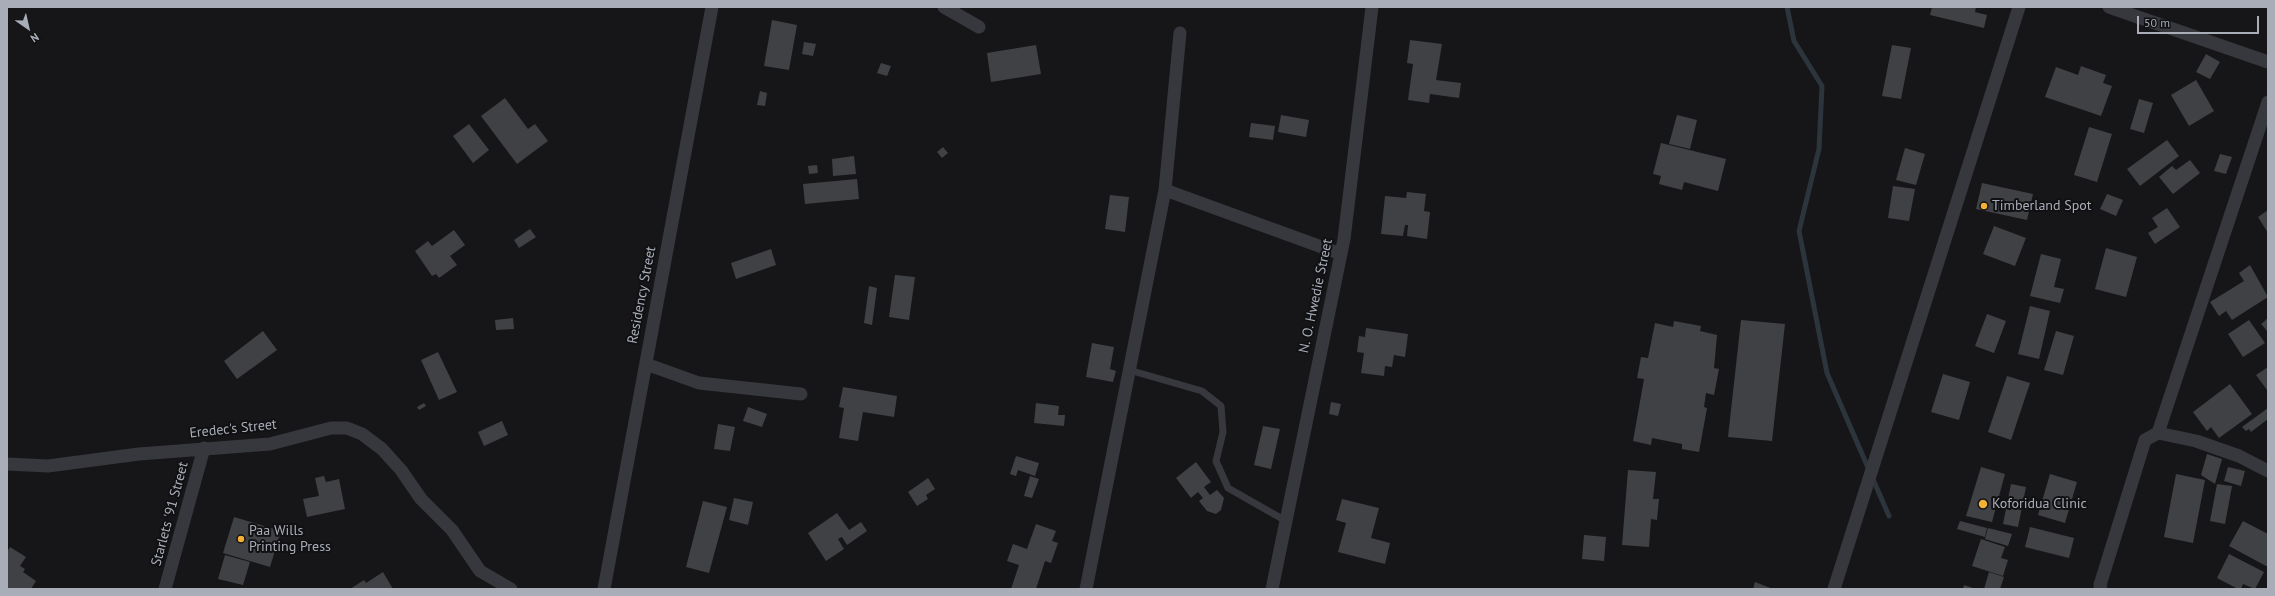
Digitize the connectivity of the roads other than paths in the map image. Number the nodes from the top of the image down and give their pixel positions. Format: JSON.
{"nodes":[{"id":1,"x":712,"y":7,"type":"edge"},
{"id":2,"x":944,"y":7,"type":"edge"},
{"id":3,"x":1372,"y":7,"type":"edge"},
{"id":4,"x":2019,"y":7,"type":"edge"},
{"id":5,"x":2109,"y":7,"type":"edge"},
{"id":6,"x":979,"y":27,"type":"dead end"},
{"id":7,"x":1180,"y":33,"type":"dead end"},
{"id":8,"x":2268,"y":62,"type":"edge"},
{"id":9,"x":2268,"y":102,"type":"edge"},
{"id":10,"x":1165,"y":190,"type":"junction"},
{"id":11,"x":1341,"y":254,"type":"junction"},
{"id":12,"x":646,"y":364,"type":"junction"},
{"id":13,"x":1129,"y":370,"type":"junction"},
{"id":14,"x":801,"y":394,"type":"dead end"},
{"id":15,"x":2158,"y":433,"type":"junction"},
{"id":16,"x":204,"y":448,"type":"junction"},
{"id":17,"x":7,"y":464,"type":"edge"},
{"id":18,"x":2268,"y":471,"type":"edge"},
{"id":19,"x":1286,"y":521,"type":"junction"},
{"id":20,"x":165,"y":589,"type":"edge"},
{"id":21,"x":512,"y":589,"type":"edge"},
{"id":22,"x":604,"y":589,"type":"edge"},
{"id":23,"x":1086,"y":589,"type":"edge"},
{"id":24,"x":1272,"y":589,"type":"edge"},
{"id":25,"x":1834,"y":589,"type":"edge"},
{"id":26,"x":2101,"y":589,"type":"edge"}],
"edges":[{"from":1,"to":12,"type":"street","name":"Residency Street"},
{"from":2,"to":6,"type":"street"},
{"from":3,"to":11,"type":"street","name":"N. O. Hwedie Street"},
{"from":4,"to":25,"type":"street"},
{"from":5,"to":8,"type":"street"},
{"from":7,"to":10,"type":"street"},
{"from":9,"to":15,"type":"street"},
{"from":10,"to":11,"type":"street"},
{"from":10,"to":13,"type":"street"},
{"from":11,"to":19,"type":"street","name":"N. O. Hwedie Street"},
{"from":12,"to":14,"type":"street"},
{"from":12,"to":22,"type":"street","name":"Residency Street"},
{"from":13,"to":19,"type":"lane"},
{"from":13,"to":23,"type":"street"},
{"from":15,"to":18,"type":"street"},
{"from":15,"to":26,"type":"street"},
{"from":16,"to":17,"type":"street","name":"Eredec's Street"},
{"from":16,"to":20,"type":"street","name":"Starlets '91 Street"},
{"from":16,"to":21,"type":"street","name":"Eredec's Street"},
{"from":19,"to":24,"type":"street","name":"N. O. Hwedie Street"}]}
